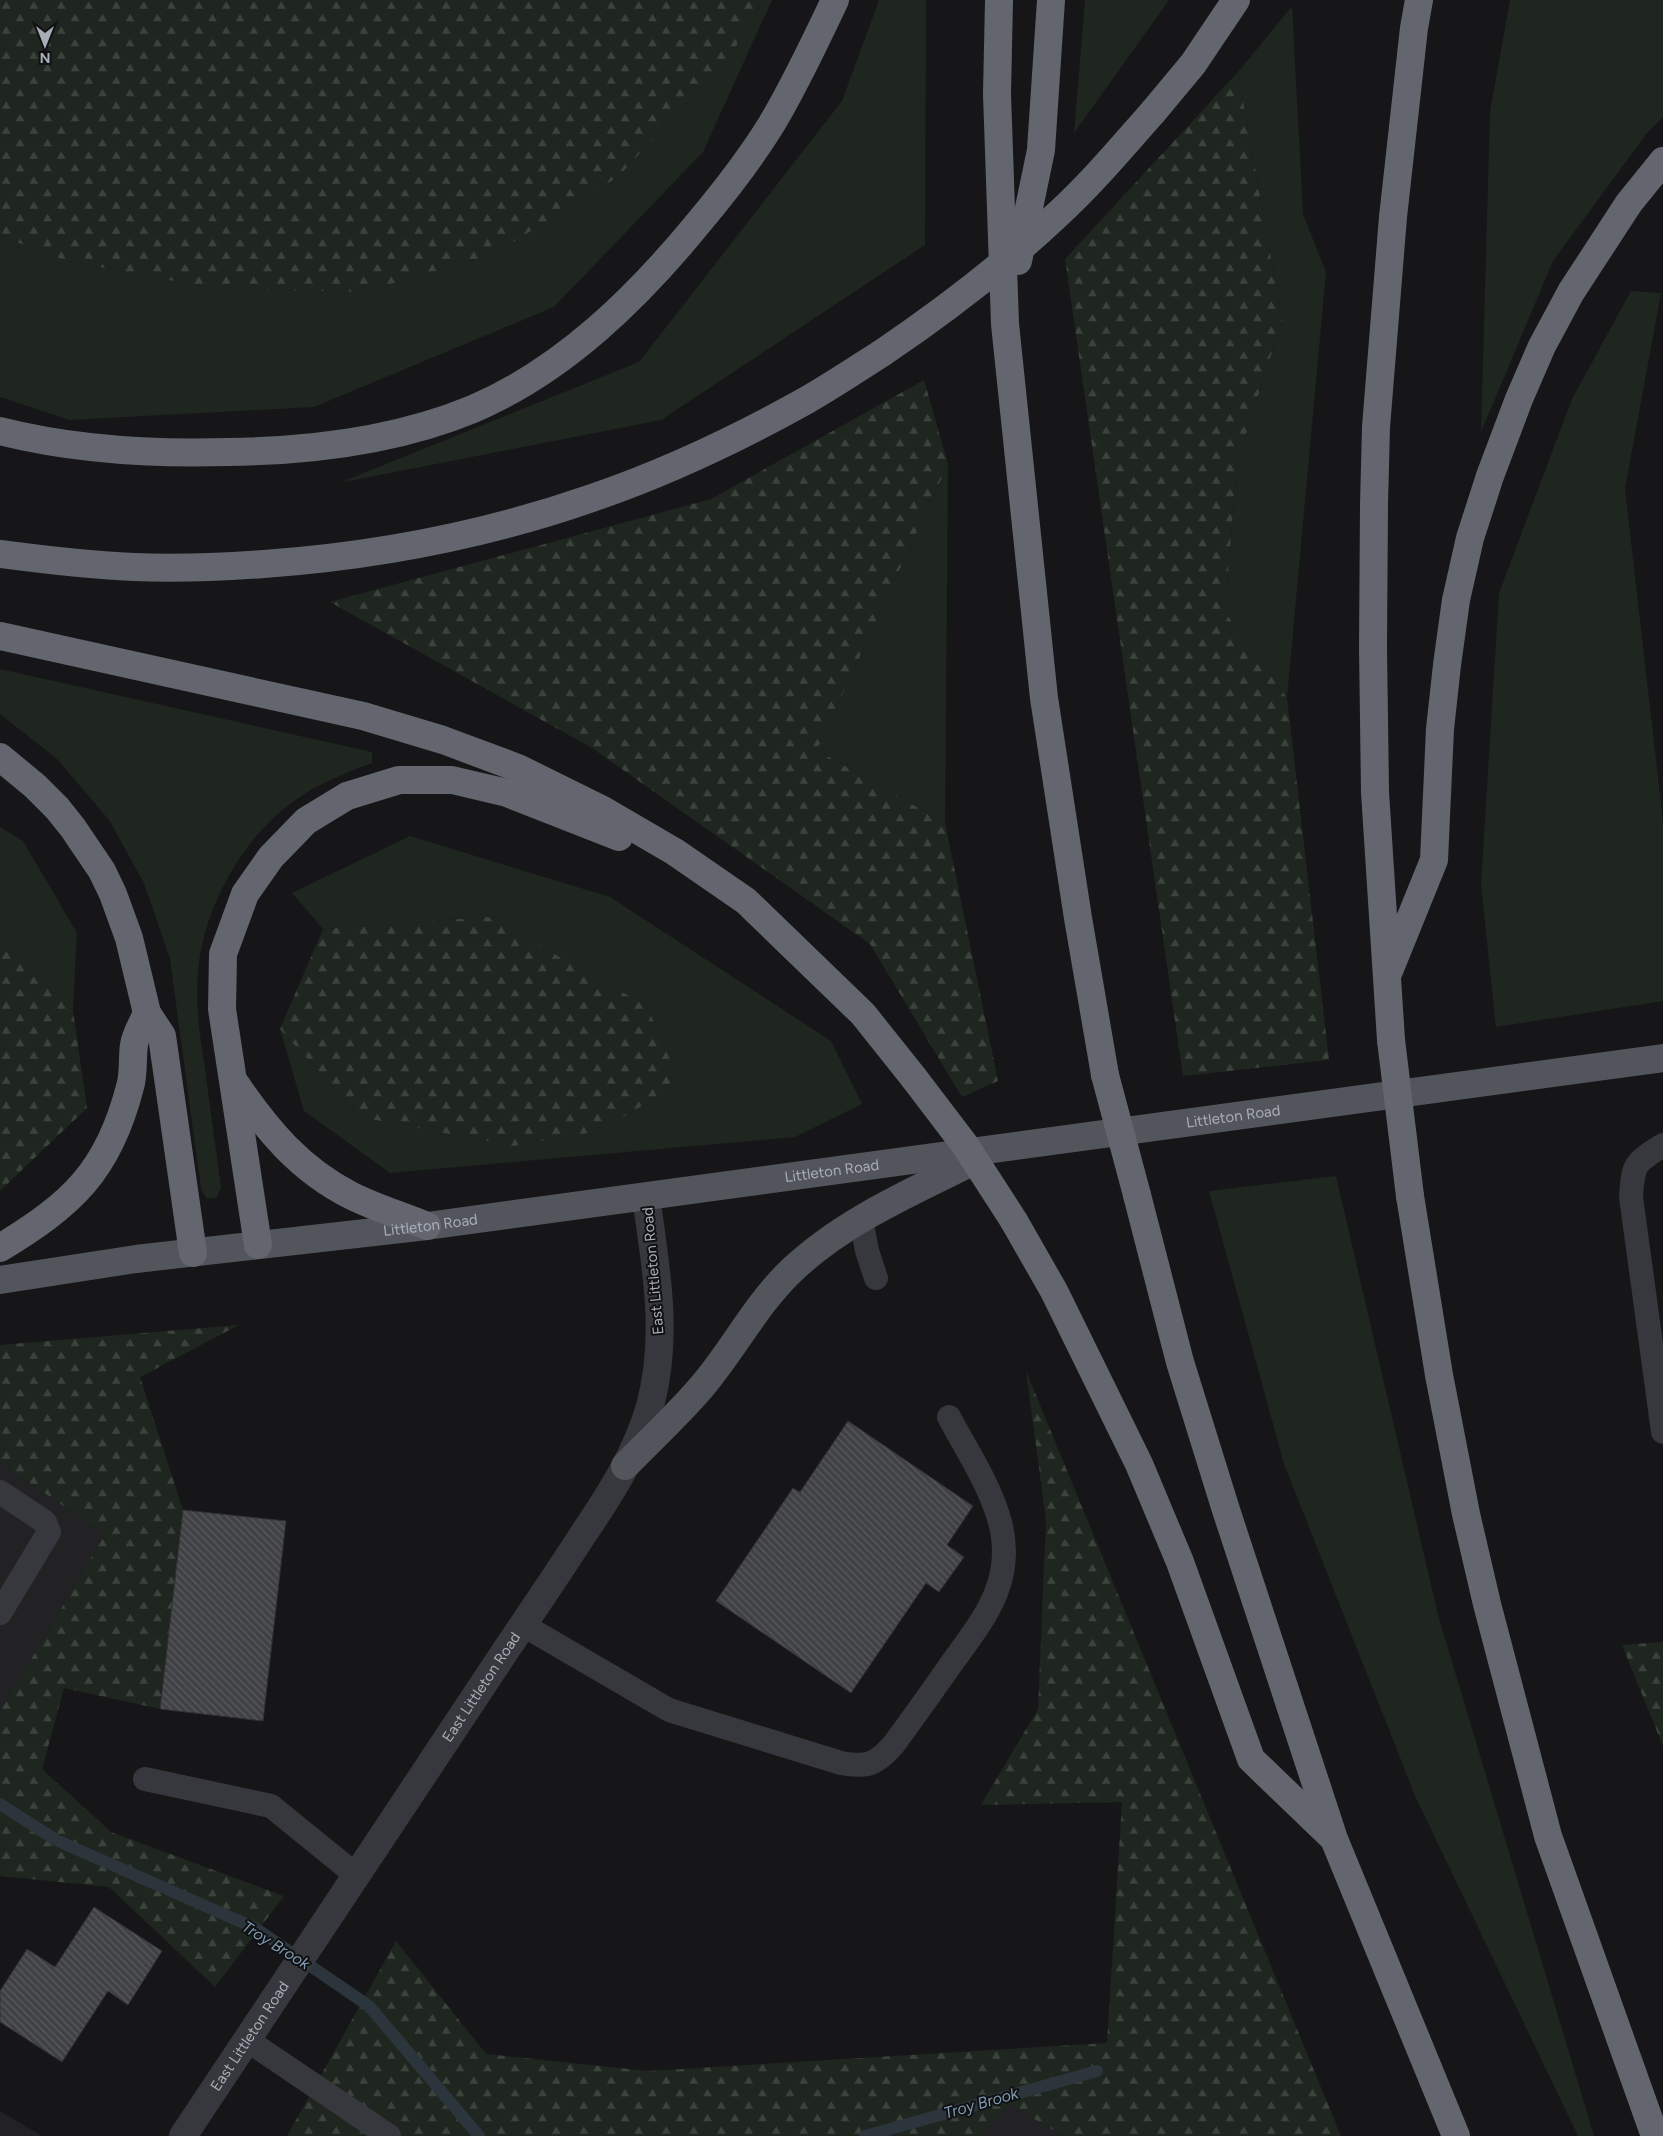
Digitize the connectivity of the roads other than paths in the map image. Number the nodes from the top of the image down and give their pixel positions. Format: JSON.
{"nodes":[{"id":1,"x":835,"y":0,"type":"edge"},
{"id":2,"x":999,"y":0,"type":"edge"},
{"id":3,"x":1051,"y":0,"type":"edge"},
{"id":4,"x":1236,"y":0,"type":"edge"},
{"id":5,"x":1419,"y":0,"type":"edge"},
{"id":6,"x":1663,"y":161,"type":"edge"},
{"id":7,"x":1005,"y":324,"type":"junction"},
{"id":8,"x":0,"y":431,"type":"edge"},
{"id":9,"x":0,"y":554,"type":"edge"},
{"id":10,"x":0,"y":636,"type":"edge"},
{"id":11,"x":0,"y":757,"type":"edge"},
{"id":12,"x":746,"y":901,"type":"junction"},
{"id":13,"x":1386,"y":977,"type":"junction"},
{"id":14,"x":147,"y":1013,"type":"junction"},
{"id":15,"x":1663,"y":1058,"type":"edge"},
{"id":16,"x":232,"y":1078,"type":"junction"},
{"id":17,"x":1663,"y":1145,"type":"edge"},
{"id":18,"x":996,"y":1150,"type":"junction"},
{"id":19,"x":646,"y":1197,"type":"junction"},
{"id":20,"x":861,"y":1219,"type":"junction"},
{"id":21,"x":427,"y":1226,"type":"junction"},
{"id":22,"x":258,"y":1245,"type":"junction"},
{"id":23,"x":0,"y":1248,"type":"edge"},
{"id":24,"x":193,"y":1253,"type":"junction"},
{"id":25,"x":876,"y":1278,"type":"dead end"},
{"id":26,"x":0,"y":1280,"type":"edge"},
{"id":27,"x":949,"y":1417,"type":"dead end"},
{"id":28,"x":1663,"y":1432,"type":"edge"},
{"id":29,"x":625,"y":1466,"type":"junction"},
{"id":30,"x":0,"y":1492,"type":"edge"},
{"id":31,"x":0,"y":1613,"type":"edge"},
{"id":32,"x":523,"y":1625,"type":"junction"},
{"id":33,"x":145,"y":1779,"type":"dead end"},
{"id":34,"x":1334,"y":1839,"type":"junction"},
{"id":35,"x":356,"y":1874,"type":"junction"},
{"id":36,"x":247,"y":2040,"type":"junction"},
{"id":37,"x":183,"y":2136,"type":"edge"},
{"id":38,"x":389,"y":2136,"type":"edge"},
{"id":39,"x":1456,"y":2136,"type":"edge"},
{"id":40,"x":1655,"y":2136,"type":"edge"}],
"edges":[{"from":1,"to":8,"type":"highway"},
{"from":2,"to":7,"type":"highway"},
{"from":3,"to":7,"type":"highway"},
{"from":4,"to":9,"type":"highway","bridge":true},
{"from":5,"to":13,"type":"highway"},
{"from":6,"to":13,"type":"highway"},
{"from":7,"to":34,"type":"highway","bridge":true},
{"from":10,"to":12,"type":"highway"},
{"from":11,"to":14,"type":"highway"},
{"from":12,"to":16,"type":"highway"},
{"from":12,"to":34,"type":"highway","bridge":true},
{"from":13,"to":40,"type":"highway","bridge":true},
{"from":14,"to":23,"type":"highway"},
{"from":14,"to":24,"type":"highway"},
{"from":15,"to":18,"type":"main road","name":"Littleton Road"},
{"from":16,"to":21,"type":"highway"},
{"from":16,"to":22,"type":"highway"},
{"from":17,"to":28,"type":"lane"},
{"from":18,"to":19,"type":"main road","name":"Littleton Road"},
{"from":18,"to":20,"type":"main road"},
{"from":19,"to":21,"type":"main road","name":"Littleton Road"},
{"from":19,"to":29,"type":"street","name":"East Littleton Road"},
{"from":20,"to":25,"type":"lane"},
{"from":20,"to":29,"type":"main road"},
{"from":21,"to":22,"type":"main road","name":"Littleton Road"},
{"from":22,"to":24,"type":"main road","name":"Littleton Road"},
{"from":24,"to":26,"type":"main road","name":"Littleton Road"},
{"from":27,"to":32,"type":"lane"},
{"from":29,"to":32,"type":"street","name":"East Littleton Road"},
{"from":30,"to":31,"type":"lane"},
{"from":32,"to":35,"type":"street","name":"East Littleton Road"},
{"from":33,"to":35,"type":"lane"},
{"from":34,"to":39,"type":"highway"},
{"from":35,"to":36,"type":"street","name":"East Littleton Road"},
{"from":36,"to":37,"type":"street","name":"East Littleton Road"},
{"from":36,"to":38,"type":"lane"}]}
